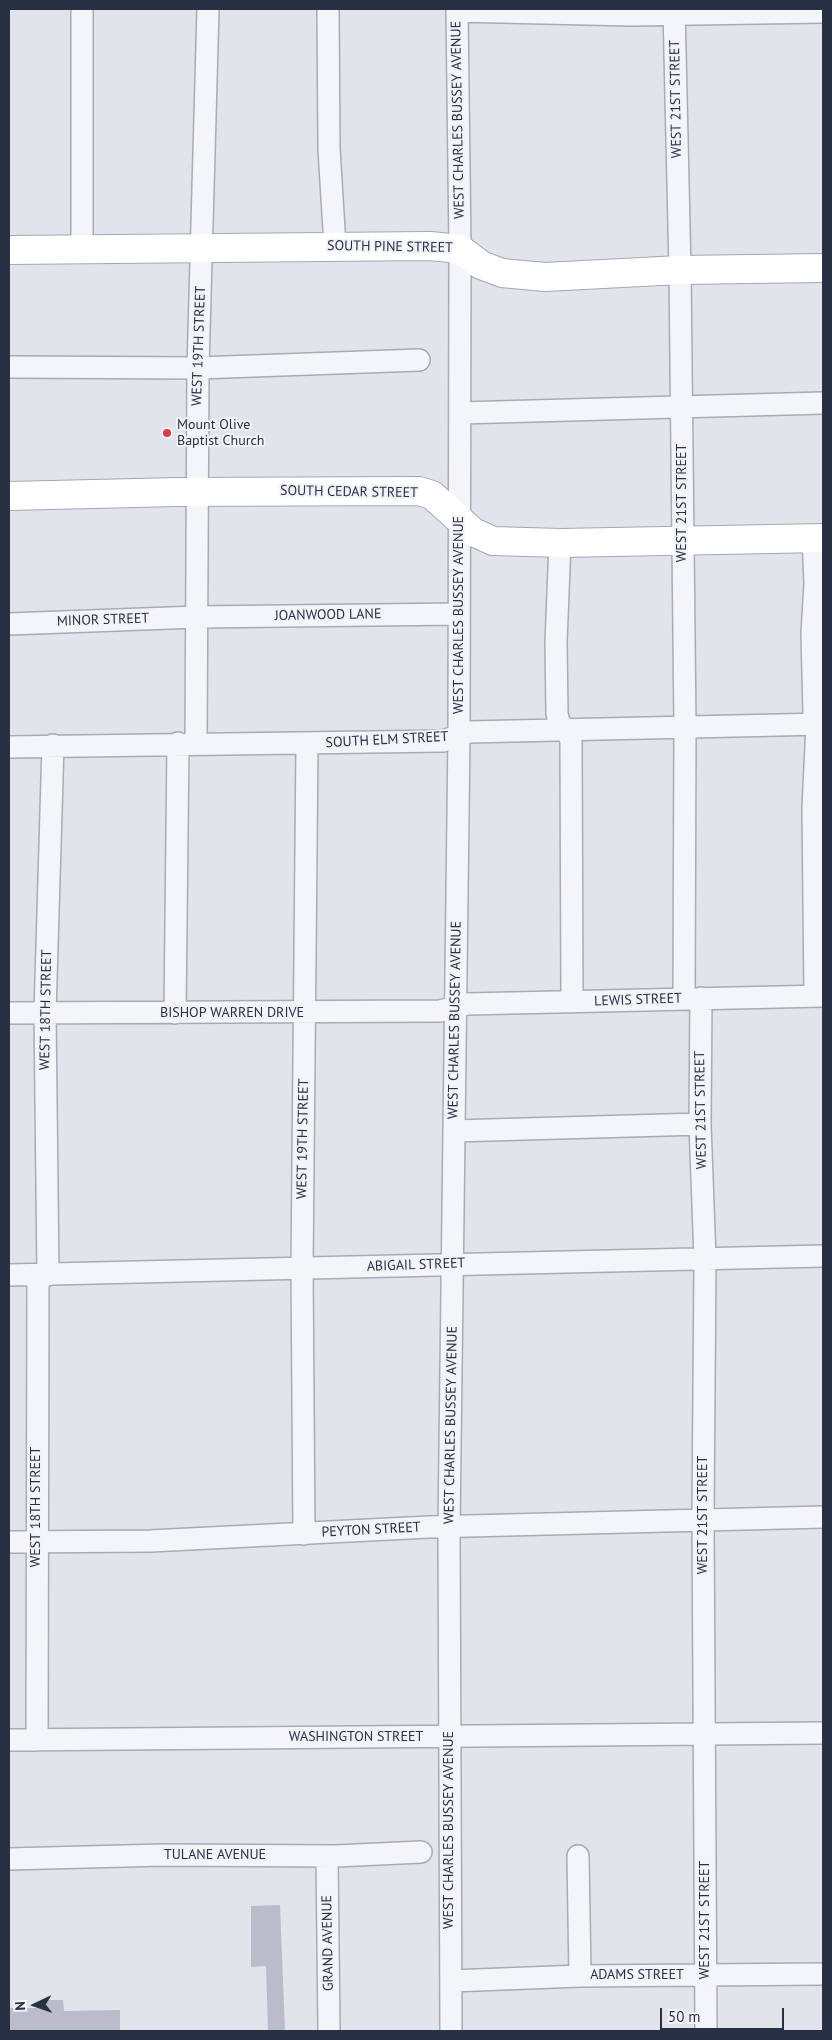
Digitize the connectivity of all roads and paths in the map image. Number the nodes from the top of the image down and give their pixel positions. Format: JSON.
{"nodes":[{"id":1,"x":82,"y":9,"type":"edge"},
{"id":2,"x":208,"y":9,"type":"edge"},
{"id":3,"x":328,"y":9,"type":"edge"},
{"id":4,"x":457,"y":10,"type":"edge"},
{"id":5,"x":674,"y":12,"type":"edge"},
{"id":6,"x":823,"y":12,"type":"edge"},
{"id":7,"x":335,"y":246,"type":"junction"},
{"id":8,"x":203,"y":248,"type":"junction"},
{"id":9,"x":82,"y":249,"type":"junction"},
{"id":10,"x":460,"y":249,"type":"junction"},
{"id":11,"x":9,"y":250,"type":"edge"},
{"id":12,"x":823,"y":268,"type":"edge"},
{"id":13,"x":680,"y":270,"type":"junction"},
{"id":14,"x":419,"y":360,"type":"dead end"},
{"id":15,"x":9,"y":367,"type":"edge"},
{"id":16,"x":198,"y":368,"type":"junction"},
{"id":17,"x":823,"y":404,"type":"edge"},
{"id":18,"x":681,"y":406,"type":"junction"},
{"id":19,"x":460,"y":413,"type":"junction"},
{"id":20,"x":197,"y":492,"type":"junction"},
{"id":21,"x":9,"y":496,"type":"edge"},
{"id":22,"x":460,"y":522,"type":"junction"},
{"id":23,"x":818,"y":538,"type":"edge"},
{"id":24,"x":682,"y":540,"type":"junction"},
{"id":25,"x":560,"y":543,"type":"junction"},
{"id":26,"x":459,"y":614,"type":"junction"},
{"id":27,"x":197,"y":617,"type":"junction"},
{"id":28,"x":9,"y":624,"type":"edge"},
{"id":29,"x":820,"y":724,"type":"edge"},
{"id":30,"x":685,"y":727,"type":"junction"},
{"id":31,"x":566,"y":731,"type":"junction"},
{"id":32,"x":459,"y":736,"type":"junction"},
{"id":33,"x":187,"y":743,"type":"junction"},
{"id":34,"x":307,"y":744,"type":"junction"},
{"id":35,"x":53,"y":745,"type":"junction"},
{"id":36,"x":9,"y":747,"type":"edge"},
{"id":37,"x":819,"y":996,"type":"edge"},
{"id":38,"x":692,"y":998,"type":"junction"},
{"id":39,"x":572,"y":1002,"type":"junction"},
{"id":40,"x":454,"y":1008,"type":"junction"},
{"id":41,"x":305,"y":1012,"type":"junction"},
{"id":42,"x":45,"y":1013,"type":"junction"},
{"id":43,"x":175,"y":1013,"type":"junction"},
{"id":44,"x":9,"y":1014,"type":"edge"},
{"id":45,"x":700,"y":1124,"type":"junction"},
{"id":46,"x":454,"y":1131,"type":"junction"},
{"id":47,"x":823,"y":1256,"type":"edge"},
{"id":48,"x":705,"y":1259,"type":"junction"},
{"id":49,"x":454,"y":1263,"type":"junction"},
{"id":50,"x":302,"y":1269,"type":"junction"},
{"id":51,"x":9,"y":1275,"type":"edge"},
{"id":52,"x":43,"y":1275,"type":"junction"},
{"id":53,"x":823,"y":1517,"type":"edge"},
{"id":54,"x":703,"y":1518,"type":"junction"},
{"id":55,"x":449,"y":1527,"type":"junction"},
{"id":56,"x":304,"y":1534,"type":"junction"},
{"id":57,"x":9,"y":1542,"type":"edge"},
{"id":58,"x":35,"y":1542,"type":"junction"},
{"id":59,"x":823,"y":1733,"type":"edge"},
{"id":60,"x":704,"y":1734,"type":"junction"},
{"id":61,"x":448,"y":1737,"type":"junction"},
{"id":62,"x":9,"y":1740,"type":"edge"},
{"id":63,"x":37,"y":1740,"type":"junction"},
{"id":64,"x":421,"y":1852,"type":"dead end"},
{"id":65,"x":327,"y":1856,"type":"junction"},
{"id":66,"x":578,"y":1856,"type":"dead end"},
{"id":67,"x":9,"y":1859,"type":"edge"},
{"id":68,"x":823,"y":1974,"type":"edge"},
{"id":69,"x":705,"y":1975,"type":"junction"},
{"id":70,"x":580,"y":1976,"type":"junction"},
{"id":71,"x":451,"y":1981,"type":"junction"},
{"id":72,"x":329,"y":2031,"type":"edge"},
{"id":73,"x":451,"y":2031,"type":"edge"},
{"id":74,"x":706,"y":2031,"type":"edge"}],
"edges":[{"from":1,"to":9,"type":"street"},
{"from":2,"to":8,"type":"street","name":"WEST 19TH STREET"},
{"from":3,"to":7,"type":"street"},
{"from":4,"to":5,"type":"street"},
{"from":4,"to":10,"type":"street","name":"WEST CHARLES BUSSEY AVENUE"},
{"from":5,"to":6,"type":"street"},
{"from":5,"to":13,"type":"street","name":"WEST 21ST STREET"},
{"from":7,"to":8,"type":"main road","name":"SOUTH PINE STREET"},
{"from":7,"to":10,"type":"main road","name":"SOUTH PINE STREET"},
{"from":8,"to":9,"type":"main road","name":"SOUTH PINE STREET"},
{"from":8,"to":16,"type":"street","name":"WEST 19TH STREET"},
{"from":9,"to":11,"type":"main road","name":"SOUTH PINE STREET"},
{"from":10,"to":13,"type":"main road","name":"SOUTH PINE STREET"},
{"from":10,"to":19,"type":"street","name":"WEST CHARLES BUSSEY AVENUE"},
{"from":12,"to":13,"type":"main road","name":"SOUTH PINE STREET"},
{"from":13,"to":18,"type":"street","name":"WEST 21ST STREET"},
{"from":14,"to":16,"type":"street"},
{"from":15,"to":16,"type":"street"},
{"from":16,"to":20,"type":"street","name":"WEST 19TH STREET"},
{"from":17,"to":18,"type":"street"},
{"from":18,"to":19,"type":"street"},
{"from":18,"to":24,"type":"street","name":"WEST 21ST STREET"},
{"from":19,"to":22,"type":"street","name":"WEST CHARLES BUSSEY AVENUE"},
{"from":20,"to":21,"type":"main road","name":"SOUTH CEDAR STREET"},
{"from":20,"to":22,"type":"main road","name":"SOUTH CEDAR STREET"},
{"from":20,"to":27,"type":"street","name":"WEST 19TH STREET"},
{"from":22,"to":25,"type":"main road","name":"SOUTH CEDAR STREET"},
{"from":22,"to":26,"type":"street","name":"WEST CHARLES BUSSEY AVENUE"},
{"from":23,"to":24,"type":"main road","name":"SOUTH CEDAR STREET"},
{"from":23,"to":29,"type":"street"},
{"from":24,"to":25,"type":"main road","name":"SOUTH CEDAR STREET"},
{"from":24,"to":30,"type":"street","name":"WEST 21ST STREET"},
{"from":25,"to":31,"type":"street"},
{"from":26,"to":27,"type":"street","name":"JOANWOOD LANE"},
{"from":26,"to":32,"type":"street","name":"WEST CHARLES BUSSEY AVENUE"},
{"from":27,"to":28,"type":"street","name":"MINOR STREET"},
{"from":27,"to":33,"type":"street","name":"WEST 19TH STREET"},
{"from":29,"to":30,"type":"street","name":"SOUTH ELM STREET"},
{"from":29,"to":37,"type":"street"},
{"from":30,"to":31,"type":"street","name":"SOUTH ELM STREET"},
{"from":30,"to":38,"type":"street","name":"WEST 21ST STREET"},
{"from":31,"to":32,"type":"street","name":"SOUTH ELM STREET"},
{"from":31,"to":39,"type":"street"},
{"from":32,"to":34,"type":"street","name":"SOUTH ELM STREET"},
{"from":32,"to":40,"type":"street","name":"WEST CHARLES BUSSEY AVENUE"},
{"from":33,"to":34,"type":"street","name":"SOUTH ELM STREET"},
{"from":33,"to":35,"type":"street","name":"SOUTH ELM STREET"},
{"from":33,"to":43,"type":"street","name":"WEST 19TH STREET"},
{"from":34,"to":41,"type":"street","name":"WEST 19TH STREET"},
{"from":35,"to":36,"type":"street","name":"SOUTH ELM STREET"},
{"from":35,"to":42,"type":"street","name":"WEST 18TH STREET"},
{"from":37,"to":38,"type":"street","name":"LEWIS STREET"},
{"from":38,"to":39,"type":"street","name":"LEWIS STREET"},
{"from":38,"to":45,"type":"street","name":"WEST 21ST STREET"},
{"from":39,"to":40,"type":"street","name":"LEWIS STREET"},
{"from":40,"to":41,"type":"street","name":"BISHOP WARREN DRIVE"},
{"from":40,"to":46,"type":"street","name":"WEST CHARLES BUSSEY AVENUE"},
{"from":41,"to":43,"type":"street","name":"BISHOP WARREN DRIVE"},
{"from":41,"to":50,"type":"street","name":"WEST 19TH STREET"},
{"from":42,"to":43,"type":"street","name":"BISHOP WARREN DRIVE"},
{"from":42,"to":44,"type":"street","name":"BISHOP WARREN DRIVE"},
{"from":42,"to":52,"type":"street","name":"WEST 18TH STREET"},
{"from":45,"to":46,"type":"street"},
{"from":45,"to":48,"type":"street","name":"WEST 21ST STREET"},
{"from":46,"to":49,"type":"street","name":"WEST CHARLES BUSSEY AVENUE"},
{"from":47,"to":48,"type":"street","name":"ABIGAIL STREET"},
{"from":48,"to":49,"type":"street","name":"ABIGAIL STREET"},
{"from":48,"to":54,"type":"street","name":"WEST 21ST STREET"},
{"from":49,"to":50,"type":"street","name":"ABIGAIL STREET"},
{"from":49,"to":55,"type":"street","name":"WEST CHARLES BUSSEY AVENUE"},
{"from":50,"to":52,"type":"street","name":"ABIGAIL STREET"},
{"from":50,"to":56,"type":"street","name":"WEST 19TH STREET"},
{"from":51,"to":52,"type":"street","name":"ABIGAIL STREET"},
{"from":52,"to":58,"type":"street","name":"WEST 18TH STREET"},
{"from":53,"to":54,"type":"street","name":"PEYTON STREET"},
{"from":54,"to":55,"type":"street","name":"PEYTON STREET"},
{"from":54,"to":60,"type":"street","name":"WEST 21ST STREET"},
{"from":55,"to":56,"type":"street","name":"PEYTON STREET"},
{"from":55,"to":61,"type":"street","name":"WEST CHARLES BUSSEY AVENUE"},
{"from":56,"to":58,"type":"street","name":"PEYTON STREET"},
{"from":57,"to":58,"type":"street","name":"PEYTON STREET"},
{"from":58,"to":63,"type":"street","name":"WEST 18TH STREET"},
{"from":59,"to":60,"type":"street","name":"WASHINGTON STREET"},
{"from":60,"to":61,"type":"street","name":"WASHINGTON STREET"},
{"from":60,"to":69,"type":"street","name":"WEST 21ST STREET"},
{"from":61,"to":63,"type":"street","name":"WASHINGTON STREET"},
{"from":61,"to":71,"type":"street","name":"WEST CHARLES BUSSEY AVENUE"},
{"from":62,"to":63,"type":"street","name":"WASHINGTON STREET"},
{"from":64,"to":65,"type":"street","name":"TULANE AVENUE"},
{"from":65,"to":67,"type":"street","name":"TULANE AVENUE"},
{"from":65,"to":72,"type":"street","name":"GRAND AVENUE"},
{"from":66,"to":70,"type":"street"},
{"from":68,"to":69,"type":"street","name":"ADAMS STREET"},
{"from":69,"to":70,"type":"street","name":"ADAMS STREET"},
{"from":69,"to":74,"type":"street","name":"WEST 21ST STREET"},
{"from":70,"to":71,"type":"street","name":"ADAMS STREET"},
{"from":71,"to":73,"type":"street","name":"WEST CHARLES BUSSEY AVENUE"}]}
